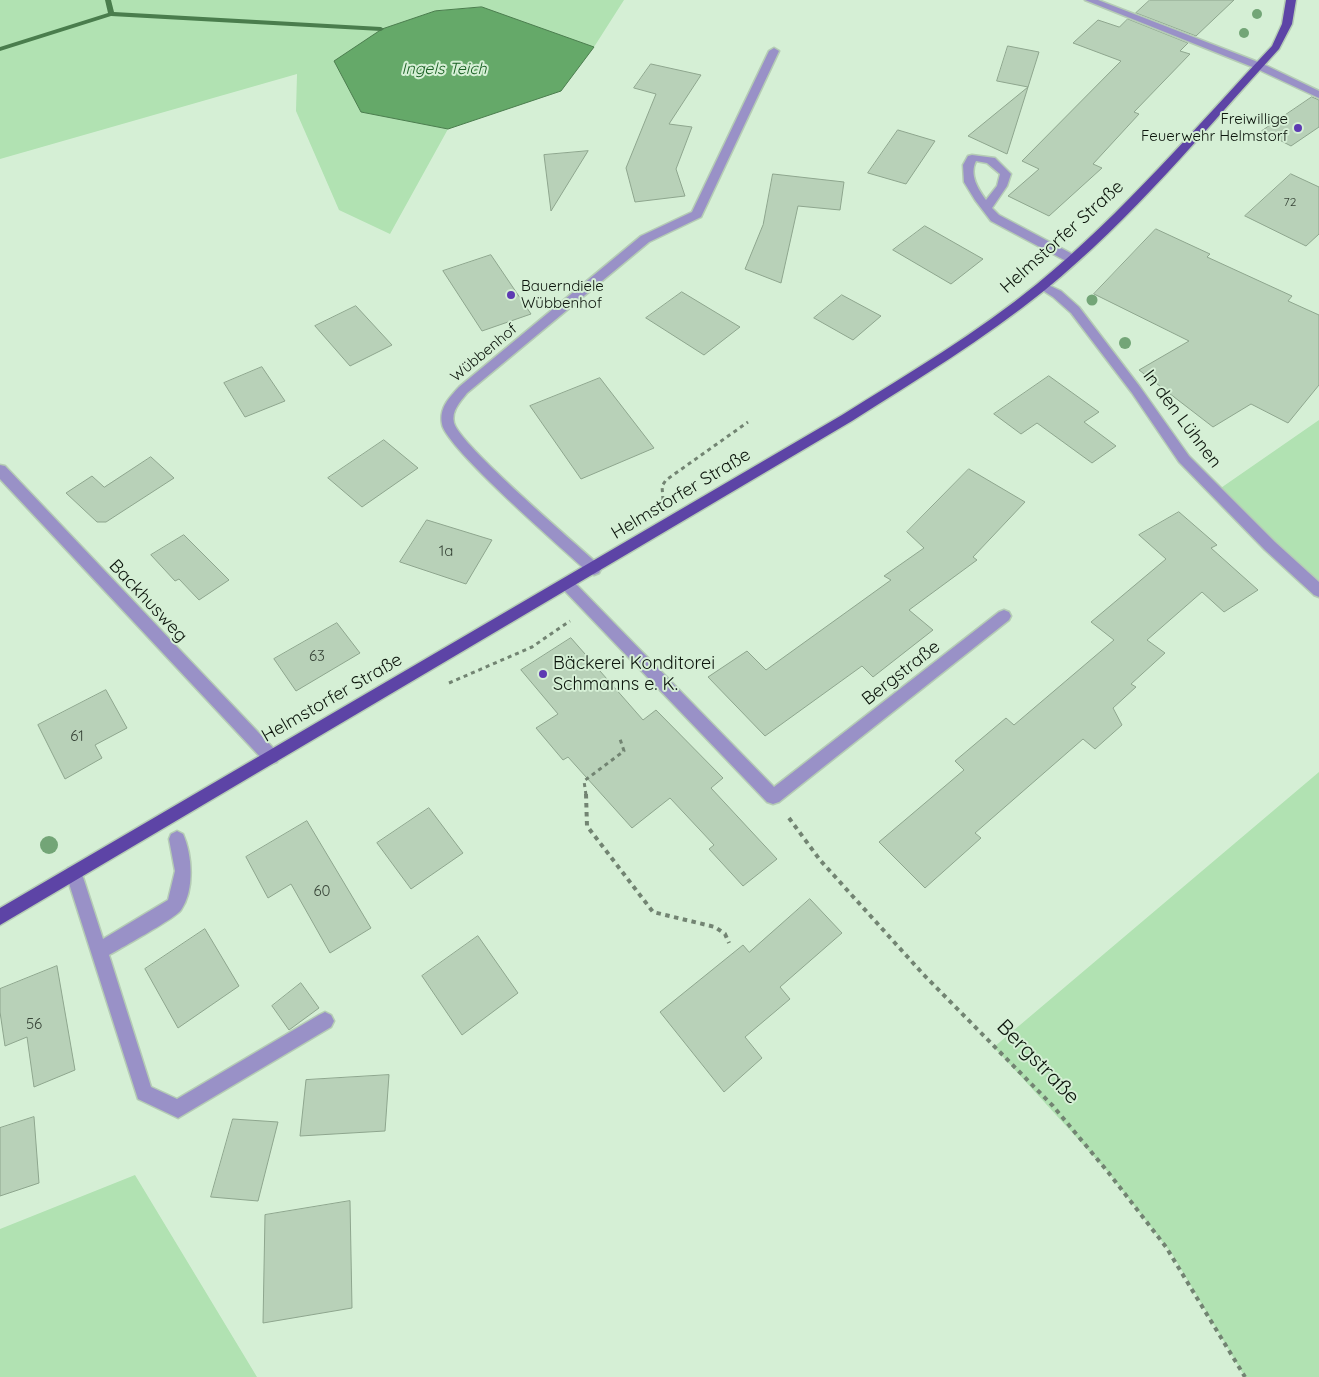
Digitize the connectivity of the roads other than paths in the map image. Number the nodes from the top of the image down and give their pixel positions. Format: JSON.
{"nodes":[{"id":1,"x":1090,"y":0,"type":"edge"},
{"id":2,"x":1291,"y":0,"type":"edge"},
{"id":3,"x":774,"y":51,"type":"dead end"},
{"id":4,"x":1259,"y":66,"type":"junction"},
{"id":5,"x":1319,"y":95,"type":"edge"},
{"id":6,"x":986,"y":208,"type":"dead end"},
{"id":7,"x":1072,"y":259,"type":"junction"},
{"id":8,"x":1042,"y":286,"type":"junction"},
{"id":9,"x":0,"y":470,"type":"edge"},
{"id":10,"x":594,"y":569,"type":"junction"},
{"id":11,"x":567,"y":584,"type":"junction"},
{"id":12,"x":1319,"y":592,"type":"edge"},
{"id":13,"x":1004,"y":616,"type":"dead end"},
{"id":14,"x":271,"y":757,"type":"junction"},
{"id":15,"x":177,"y":839,"type":"dead end"},
{"id":16,"x":74,"y":874,"type":"junction"},
{"id":17,"x":0,"y":917,"type":"edge"},
{"id":18,"x":98,"y":952,"type":"junction"},
{"id":19,"x":325,"y":1021,"type":"dead end"}],
"edges":[{"from":1,"to":4,"type":"street"},
{"from":2,"to":4,"type":"main road","name":"Helmstorfer Straße"},
{"from":3,"to":10,"type":"street","name":"Wübbenhof"},
{"from":4,"to":5,"type":"street"},
{"from":4,"to":7,"type":"main road","name":"Helmstorfer Straße"},
{"from":6,"to":7,"type":"street"},
{"from":7,"to":8,"type":"main road","name":"Helmstorfer Straße"},
{"from":8,"to":10,"type":"main road","name":"Helmstorfer Straße"},
{"from":8,"to":12,"type":"street","name":"In den Lühnen"},
{"from":9,"to":14,"type":"street","name":"Backhusweg"},
{"from":10,"to":11,"type":"main road","name":"Helmstorfer Straße"},
{"from":11,"to":13,"type":"street","name":"Bergstraße"},
{"from":11,"to":14,"type":"main road","name":"Helmstorfer Straße"},
{"from":14,"to":16,"type":"main road","name":"Helmstorfer Straße"},
{"from":15,"to":18,"type":"street"},
{"from":16,"to":17,"type":"main road","name":"Helmstorfer Straße"},
{"from":16,"to":18,"type":"street"},
{"from":18,"to":19,"type":"street"}]}
